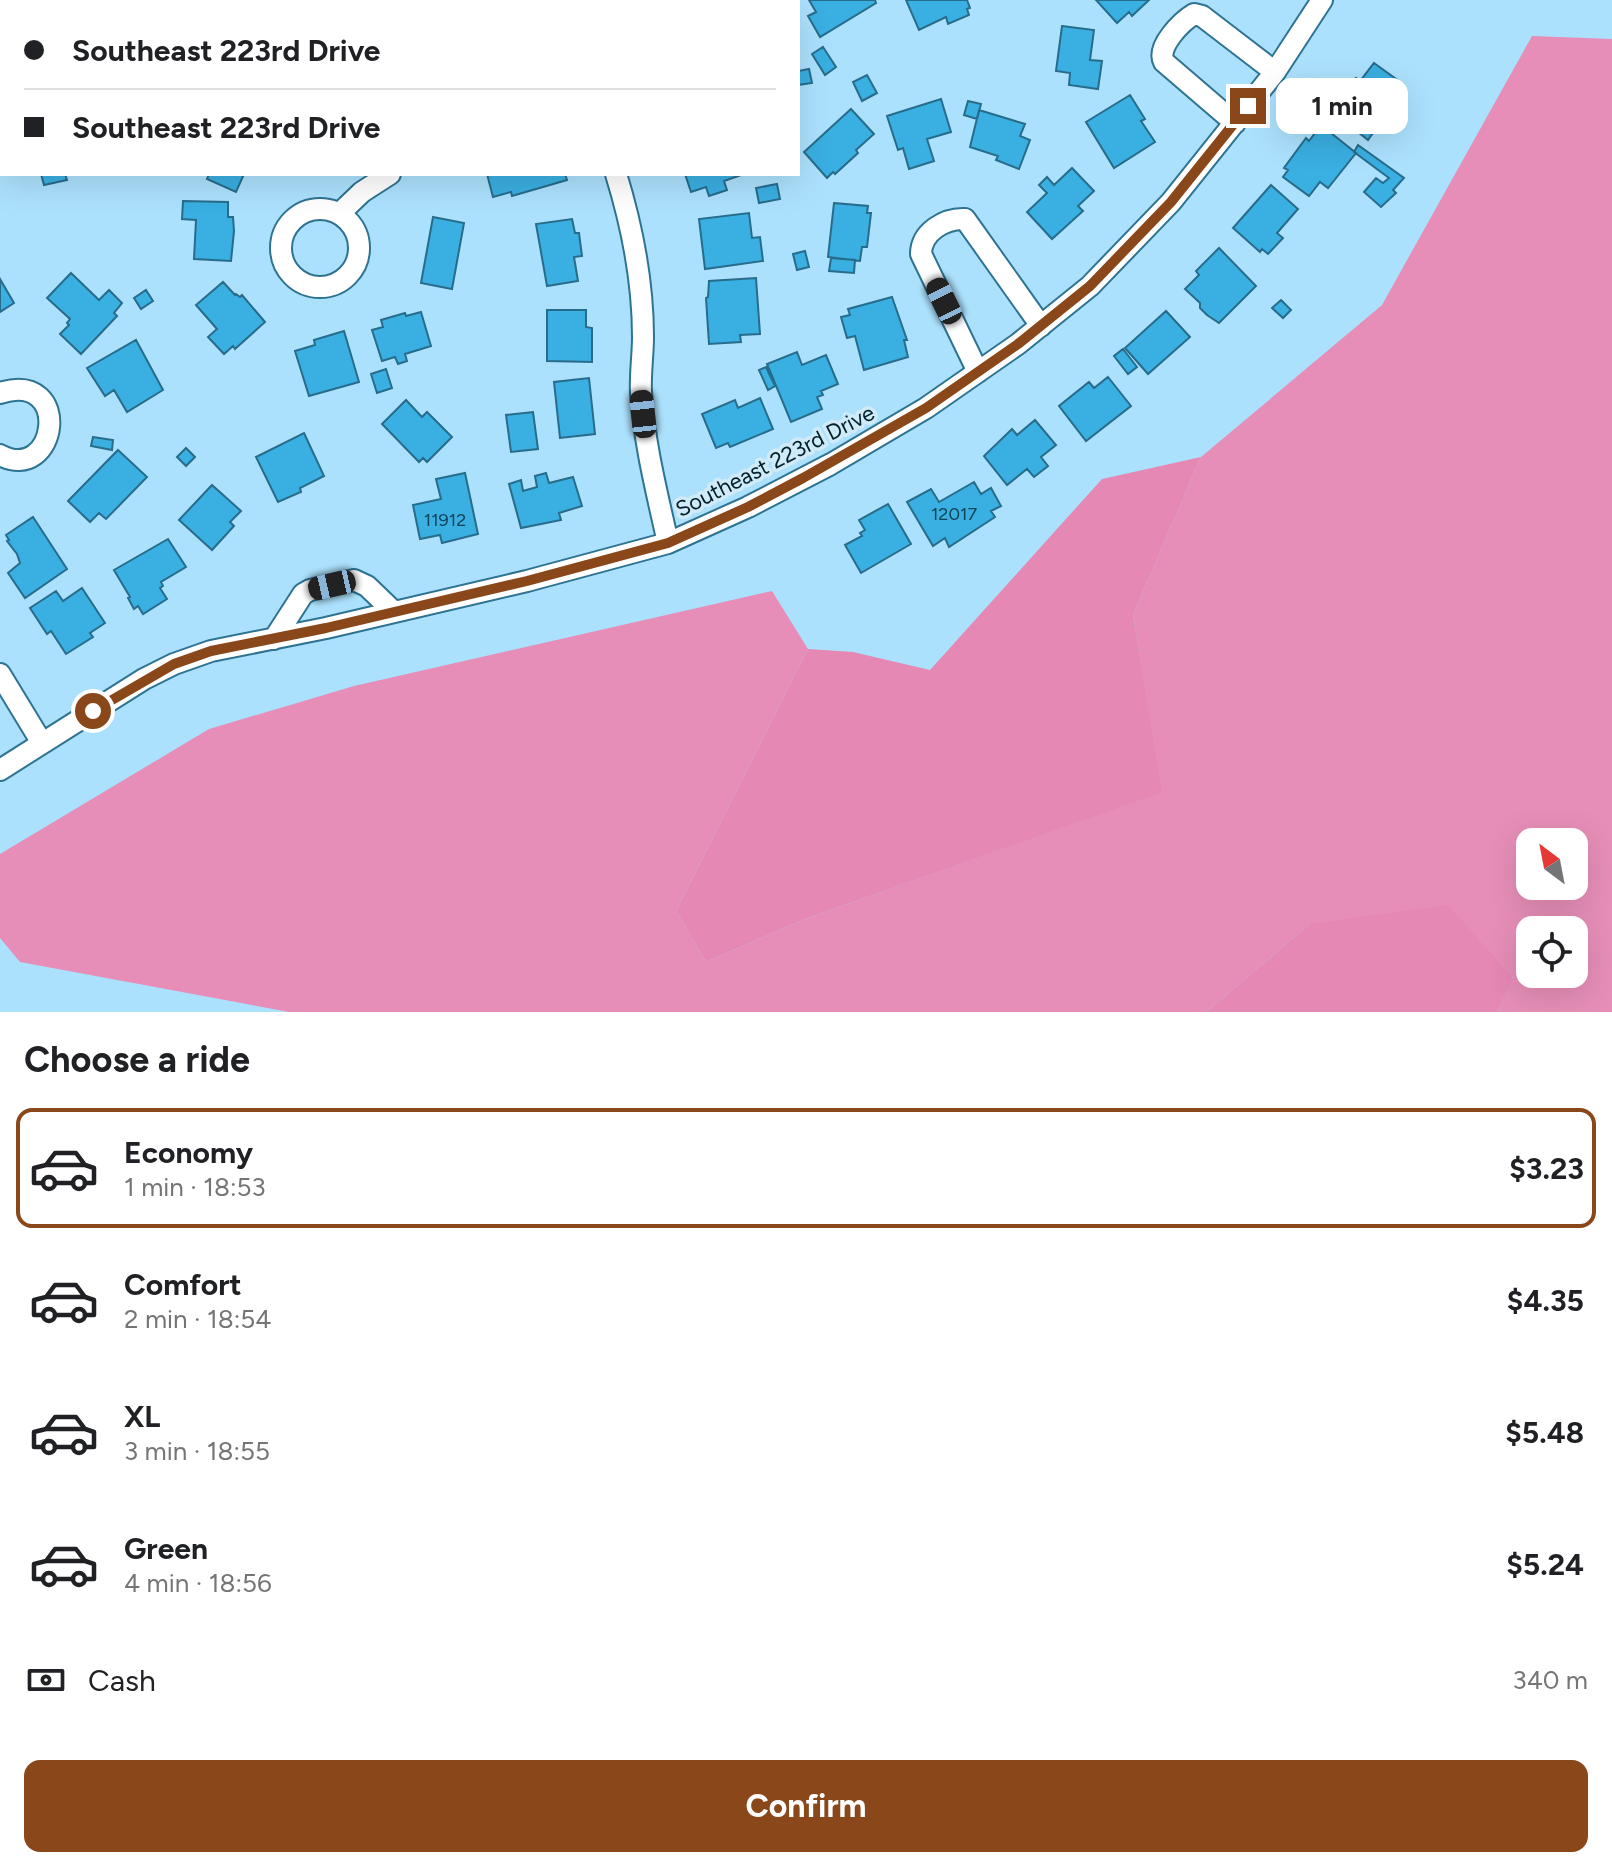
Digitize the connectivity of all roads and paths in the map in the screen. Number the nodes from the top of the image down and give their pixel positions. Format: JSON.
{"nodes":[{"id":1,"x":1322,"y":0,"type":"edge"},
{"id":2,"x":1275,"y":72,"type":"junction"},
{"id":3,"x":1235,"y":123,"type":"junction"},
{"id":4,"x":387,"y":176,"type":"edge"},
{"id":5,"x":617,"y":176,"type":"edge"},
{"id":6,"x":339,"y":214,"type":"dead end"},
{"id":7,"x":1041,"y":326,"type":"junction"},
{"id":8,"x":978,"y":372,"type":"junction"},
{"id":9,"x":0,"y":393,"type":"edge"},
{"id":10,"x":0,"y":455,"type":"edge"},
{"id":11,"x":668,"y":543,"type":"junction"},
{"id":12,"x":394,"y":612,"type":"junction"},
{"id":13,"x":274,"y":639,"type":"junction"},
{"id":14,"x":0,"y":674,"type":"edge"},
{"id":15,"x":42,"y":743,"type":"junction"},
{"id":16,"x":0,"y":770,"type":"edge"}],
"edges":[{"from":1,"to":2,"type":"street","name":"Southeast 223rd Drive"},
{"from":2,"to":3,"type":"street","name":"Southeast 223rd Drive"},
{"from":2,"to":3,"type":"street"},
{"from":3,"to":7,"type":"street","name":"Southeast 223rd Drive"},
{"from":4,"to":6,"type":"street"},
{"from":5,"to":11,"type":"street"},
{"from":7,"to":8,"type":"street","name":"Southeast 223rd Drive"},
{"from":7,"to":8,"type":"street"},
{"from":8,"to":11,"type":"street","name":"Southeast 223rd Drive"},
{"from":9,"to":10,"type":"street"},
{"from":11,"to":12,"type":"street","name":"Southeast 223rd Drive"},
{"from":12,"to":13,"type":"street","name":"Southeast 223rd Drive"},
{"from":12,"to":13,"type":"street"},
{"from":13,"to":15,"type":"street","name":"Southeast 223rd Drive"},
{"from":14,"to":15,"type":"street"},
{"from":15,"to":16,"type":"street","name":"Southeast 223rd Drive"}]}
